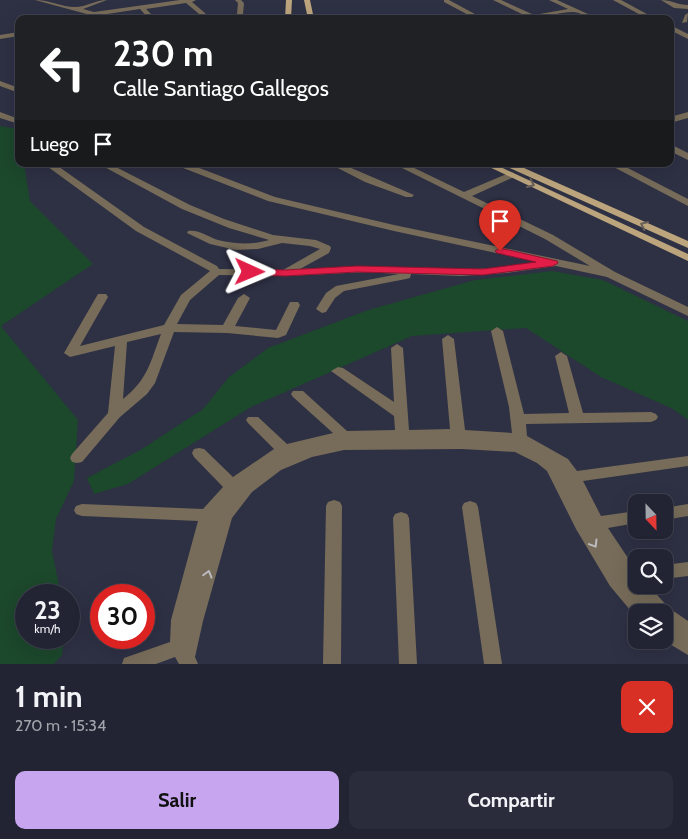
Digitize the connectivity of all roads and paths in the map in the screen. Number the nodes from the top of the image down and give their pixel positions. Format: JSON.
{"nodes":[{"id":1,"x":38,"y":0,"type":"edge"},
{"id":2,"x":104,"y":0,"type":"edge"},
{"id":3,"x":190,"y":0,"type":"edge"},
{"id":4,"x":238,"y":0,"type":"edge"},
{"id":5,"x":289,"y":0,"type":"edge"},
{"id":6,"x":306,"y":0,"type":"edge"},
{"id":7,"x":496,"y":0,"type":"edge"},
{"id":8,"x":552,"y":0,"type":"edge"},
{"id":9,"x":616,"y":0,"type":"edge"},
{"id":10,"x":664,"y":0,"type":"edge"},
{"id":11,"x":450,"y":1,"type":"edge"},
{"id":12,"x":141,"y":7,"type":"junction"},
{"id":13,"x":688,"y":8,"type":"edge"},
{"id":14,"x":75,"y":10,"type":"junction"},
{"id":15,"x":574,"y":10,"type":"junction"},
{"id":16,"x":90,"y":15,"type":"edge"},
{"id":17,"x":105,"y":15,"type":"edge"},
{"id":18,"x":150,"y":15,"type":"edge"},
{"id":19,"x":205,"y":15,"type":"edge"},
{"id":20,"x":241,"y":15,"type":"edge"},
{"id":21,"x":288,"y":15,"type":"edge"},
{"id":22,"x":309,"y":15,"type":"edge"},
{"id":23,"x":473,"y":15,"type":"edge"},
{"id":24,"x":528,"y":15,"type":"edge"},
{"id":25,"x":550,"y":15,"type":"edge"},
{"id":26,"x":586,"y":15,"type":"edge"},
{"id":27,"x":645,"y":15,"type":"edge"},
{"id":28,"x":674,"y":29,"type":"edge"},
{"id":29,"x":15,"y":34,"type":"edge"},
{"id":30,"x":688,"y":36,"type":"edge"},
{"id":31,"x":0,"y":37,"type":"edge"},
{"id":32,"x":674,"y":38,"type":"edge"},
{"id":33,"x":3,"y":84,"type":"edge"},
{"id":34,"x":15,"y":89,"type":"edge"},
{"id":35,"x":0,"y":116,"type":"edge"},
{"id":36,"x":687,"y":117,"type":"edge"},
{"id":37,"x":674,"y":119,"type":"edge"},
{"id":38,"x":15,"y":121,"type":"edge"},
{"id":39,"x":674,"y":149,"type":"edge"},
{"id":40,"x":688,"y":157,"type":"edge"},
{"id":41,"x":53,"y":167,"type":"edge"},
{"id":42,"x":109,"y":167,"type":"edge"},
{"id":43,"x":189,"y":167,"type":"edge"},
{"id":44,"x":341,"y":167,"type":"edge"},
{"id":45,"x":405,"y":167,"type":"edge"},
{"id":46,"x":494,"y":167,"type":"edge"},
{"id":47,"x":515,"y":167,"type":"edge"},
{"id":48,"x":619,"y":167,"type":"edge"},
{"id":49,"x":511,"y":175,"type":"junction"},
{"id":50,"x":409,"y":195,"type":"dead end"},
{"id":51,"x":465,"y":195,"type":"junction"},
{"id":52,"x":688,"y":203,"type":"edge"},
{"id":53,"x":192,"y":233,"type":"dead end"},
{"id":54,"x":281,"y":240,"type":"junction"},
{"id":55,"x":688,"y":245,"type":"edge"},
{"id":56,"x":688,"y":258,"type":"edge"},
{"id":57,"x":553,"y":263,"type":"junction"},
{"id":58,"x":216,"y":272,"type":"junction"},
{"id":59,"x":426,"y":272,"type":"junction"},
{"id":60,"x":285,"y":273,"type":"junction"},
{"id":61,"x":611,"y":274,"type":"junction"},
{"id":62,"x":102,"y":297,"type":"dead end"},
{"id":63,"x":244,"y":298,"type":"dead end"},
{"id":64,"x":294,"y":305,"type":"dead end"},
{"id":65,"x":322,"y":309,"type":"dead end"},
{"id":66,"x":687,"y":311,"type":"edge"},
{"id":67,"x":169,"y":328,"type":"junction"},
{"id":68,"x":228,"y":330,"type":"junction"},
{"id":69,"x":497,"y":331,"type":"dead end"},
{"id":70,"x":448,"y":339,"type":"dead end"},
{"id":71,"x":121,"y":341,"type":"junction"},
{"id":72,"x":397,"y":348,"type":"dead end"},
{"id":73,"x":561,"y":356,"type":"dead end"},
{"id":74,"x":338,"y":371,"type":"dead end"},
{"id":75,"x":298,"y":394,"type":"dead end"},
{"id":76,"x":115,"y":414,"type":"junction"},
{"id":77,"x":400,"y":414,"type":"junction"},
{"id":78,"x":651,"y":417,"type":"dead end"},
{"id":79,"x":518,"y":419,"type":"junction"},
{"id":80,"x":578,"y":419,"type":"junction"},
{"id":81,"x":252,"y":420,"type":"dead end"},
{"id":82,"x":402,"y":439,"type":"junction"},
{"id":83,"x":460,"y":439,"type":"junction"},
{"id":84,"x":343,"y":441,"type":"junction"},
{"id":85,"x":519,"y":443,"type":"junction"},
{"id":86,"x":199,"y":453,"type":"dead end"},
{"id":87,"x":288,"y":453,"type":"junction"},
{"id":88,"x":78,"y":458,"type":"dead end"},
{"id":89,"x":688,"y":461,"type":"edge"},
{"id":90,"x":567,"y":477,"type":"junction"},
{"id":91,"x":237,"y":490,"type":"junction"},
{"id":92,"x":334,"y":506,"type":"dead end"},
{"id":93,"x":470,"y":507,"type":"dead end"},
{"id":94,"x":82,"y":510,"type":"dead end"},
{"id":95,"x":688,"y":510,"type":"edge"},
{"id":96,"x":673,"y":512,"type":"edge"},
{"id":97,"x":216,"y":516,"type":"junction"},
{"id":98,"x":401,"y":518,"type":"dead end"},
{"id":99,"x":628,"y":518,"type":"edge"},
{"id":100,"x":589,"y":524,"type":"junction"},
{"id":101,"x":688,"y":569,"type":"edge"},
{"id":102,"x":673,"y":571,"type":"edge"},
{"id":103,"x":628,"y":576,"type":"edge"},
{"id":104,"x":645,"y":594,"type":"edge"},
{"id":105,"x":654,"y":604,"type":"edge"},
{"id":106,"x":673,"y":620,"type":"edge"},
{"id":107,"x":688,"y":631,"type":"edge"},
{"id":108,"x":673,"y":636,"type":"edge"},
{"id":109,"x":688,"y":647,"type":"edge"},
{"id":110,"x":186,"y":653,"type":"edge"},
{"id":111,"x":131,"y":664,"type":"edge"},
{"id":112,"x":332,"y":664,"type":"edge"},
{"id":113,"x":408,"y":664,"type":"edge"},
{"id":114,"x":493,"y":664,"type":"edge"}],
"edges":[{"from":1,"to":14,"type":"street"},
{"from":2,"to":14,"type":"street"},
{"from":3,"to":12,"type":"street"},
{"from":3,"to":19,"type":"street"},
{"from":4,"to":20,"type":"street"},
{"from":5,"to":21,"type":"main road"},
{"from":6,"to":22,"type":"main road"},
{"from":7,"to":24,"type":"street"},
{"from":8,"to":15,"type":"street"},
{"from":9,"to":27,"type":"street"},
{"from":10,"to":13,"type":"street"},
{"from":11,"to":23,"type":"street"},
{"from":12,"to":17,"type":"street"},
{"from":12,"to":18,"type":"street"},
{"from":14,"to":16,"type":"street"},
{"from":15,"to":25,"type":"street"},
{"from":15,"to":26,"type":"street"},
{"from":28,"to":30,"type":"street"},
{"from":29,"to":31,"type":"street"},
{"from":30,"to":32,"type":"street"},
{"from":33,"to":34,"type":"street"},
{"from":35,"to":38,"type":"street"},
{"from":36,"to":37,"type":"street"},
{"from":39,"to":40,"type":"street"},
{"from":41,"to":58,"type":"street"},
{"from":42,"to":54,"type":"street"},
{"from":43,"to":57,"type":"street"},
{"from":44,"to":50,"type":"street"},
{"from":45,"to":51,"type":"street"},
{"from":46,"to":49,"type":"main road"},
{"from":55,"to":47,"type":"main road","one_way":true},
{"from":48,"to":52,"type":"street"},
{"from":49,"to":51,"type":"street"},
{"from":49,"to":56,"type":"main road","one_way":true},
{"from":51,"to":61,"type":"street"},
{"from":53,"to":54,"type":"street"},
{"from":54,"to":60,"type":"street"},
{"from":57,"to":59,"type":"street"},
{"from":57,"to":61,"type":"street"},
{"from":58,"to":60,"type":"street"},
{"from":58,"to":67,"type":"street"},
{"from":59,"to":60,"type":"street"},
{"from":59,"to":65,"type":"street"},
{"from":61,"to":66,"type":"street"},
{"from":62,"to":71,"type":"street"},
{"from":63,"to":68,"type":"street"},
{"from":64,"to":68,"type":"street"},
{"from":67,"to":68,"type":"street"},
{"from":67,"to":71,"type":"street"},
{"from":67,"to":76,"type":"street"},
{"from":69,"to":79,"type":"street"},
{"from":70,"to":83,"type":"street"},
{"from":71,"to":76,"type":"street"},
{"from":72,"to":77,"type":"street"},
{"from":73,"to":80,"type":"street"},
{"from":74,"to":77,"type":"street"},
{"from":75,"to":84,"type":"street"},
{"from":76,"to":88,"type":"street"},
{"from":77,"to":82,"type":"street"},
{"from":78,"to":80,"type":"street"},
{"from":79,"to":80,"type":"street"},
{"from":79,"to":85,"type":"street"},
{"from":81,"to":87,"type":"street"},
{"from":82,"to":83,"type":"street"},
{"from":82,"to":84,"type":"street"},
{"from":83,"to":85,"type":"street"},
{"from":84,"to":87,"type":"street"},
{"from":85,"to":90,"type":"street"},
{"from":86,"to":91,"type":"street"},
{"from":87,"to":91,"type":"street"},
{"from":89,"to":90,"type":"street"},
{"from":90,"to":100,"type":"street"},
{"from":91,"to":97,"type":"street"},
{"from":92,"to":112,"type":"street"},
{"from":93,"to":114,"type":"street"},
{"from":94,"to":97,"type":"street"},
{"from":95,"to":96,"type":"street"},
{"from":97,"to":110,"type":"street"},
{"from":98,"to":113,"type":"street"},
{"from":99,"to":100,"type":"street"},
{"from":100,"to":103,"type":"street"},
{"from":101,"to":102,"type":"street"},
{"from":104,"to":105,"type":"street"},
{"from":106,"to":107,"type":"street"},
{"from":108,"to":109,"type":"street"},
{"from":110,"to":111,"type":"street"}]}
